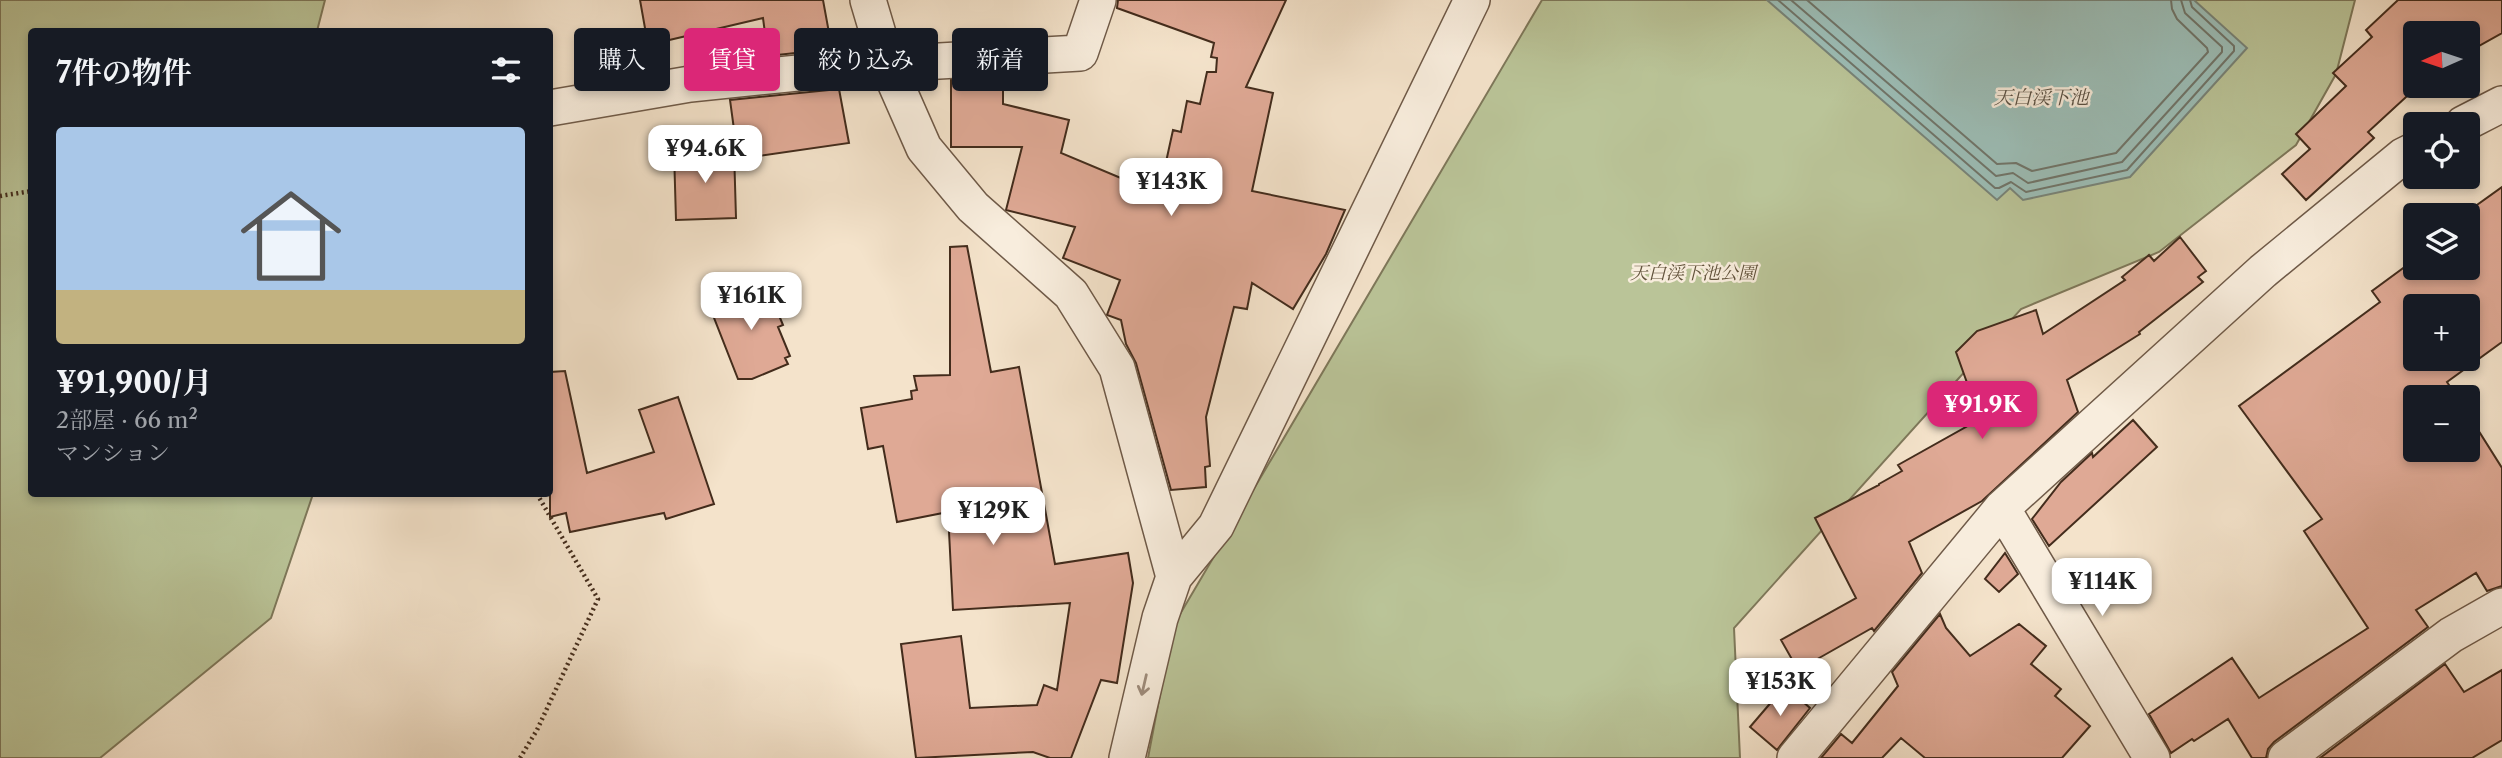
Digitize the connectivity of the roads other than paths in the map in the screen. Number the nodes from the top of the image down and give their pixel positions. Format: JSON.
{"nodes":[{"id":1,"x":868,"y":0,"type":"edge"},
{"id":2,"x":1098,"y":0,"type":"edge"},
{"id":3,"x":1472,"y":0,"type":"edge"},
{"id":4,"x":876,"y":28,"type":"edge"},
{"id":5,"x":938,"y":61,"type":"edge"},
{"id":6,"x":794,"y":73,"type":"edge"},
{"id":7,"x":899,"y":91,"type":"edge"},
{"id":8,"x":2502,"y":104,"type":"edge"},
{"id":9,"x":553,"y":107,"type":"edge"},
{"id":10,"x":2480,"y":115,"type":"edge"},
{"id":11,"x":2403,"y":156,"type":"edge"},
{"id":12,"x":2002,"y":508,"type":"junction"},
{"id":13,"x":1174,"y":577,"type":"junction"},
{"id":14,"x":2502,"y":606,"type":"edge"},
{"id":15,"x":1127,"y":758,"type":"edge"},
{"id":16,"x":1795,"y":758,"type":"edge"},
{"id":17,"x":2152,"y":758,"type":"edge"},
{"id":18,"x":2286,"y":758,"type":"edge"}],
"edges":[{"from":1,"to":4,"type":"street"},
{"from":2,"to":5,"type":"street"},
{"from":3,"to":13,"type":"street"},
{"from":6,"to":9,"type":"street"},
{"from":7,"to":13,"type":"street"},
{"from":8,"to":10,"type":"street"},
{"from":11,"to":12,"type":"street"},
{"from":12,"to":16,"type":"street"},
{"from":12,"to":17,"type":"street"},
{"from":13,"to":15,"type":"street","one_way":true},
{"from":14,"to":18,"type":"street"}]}
